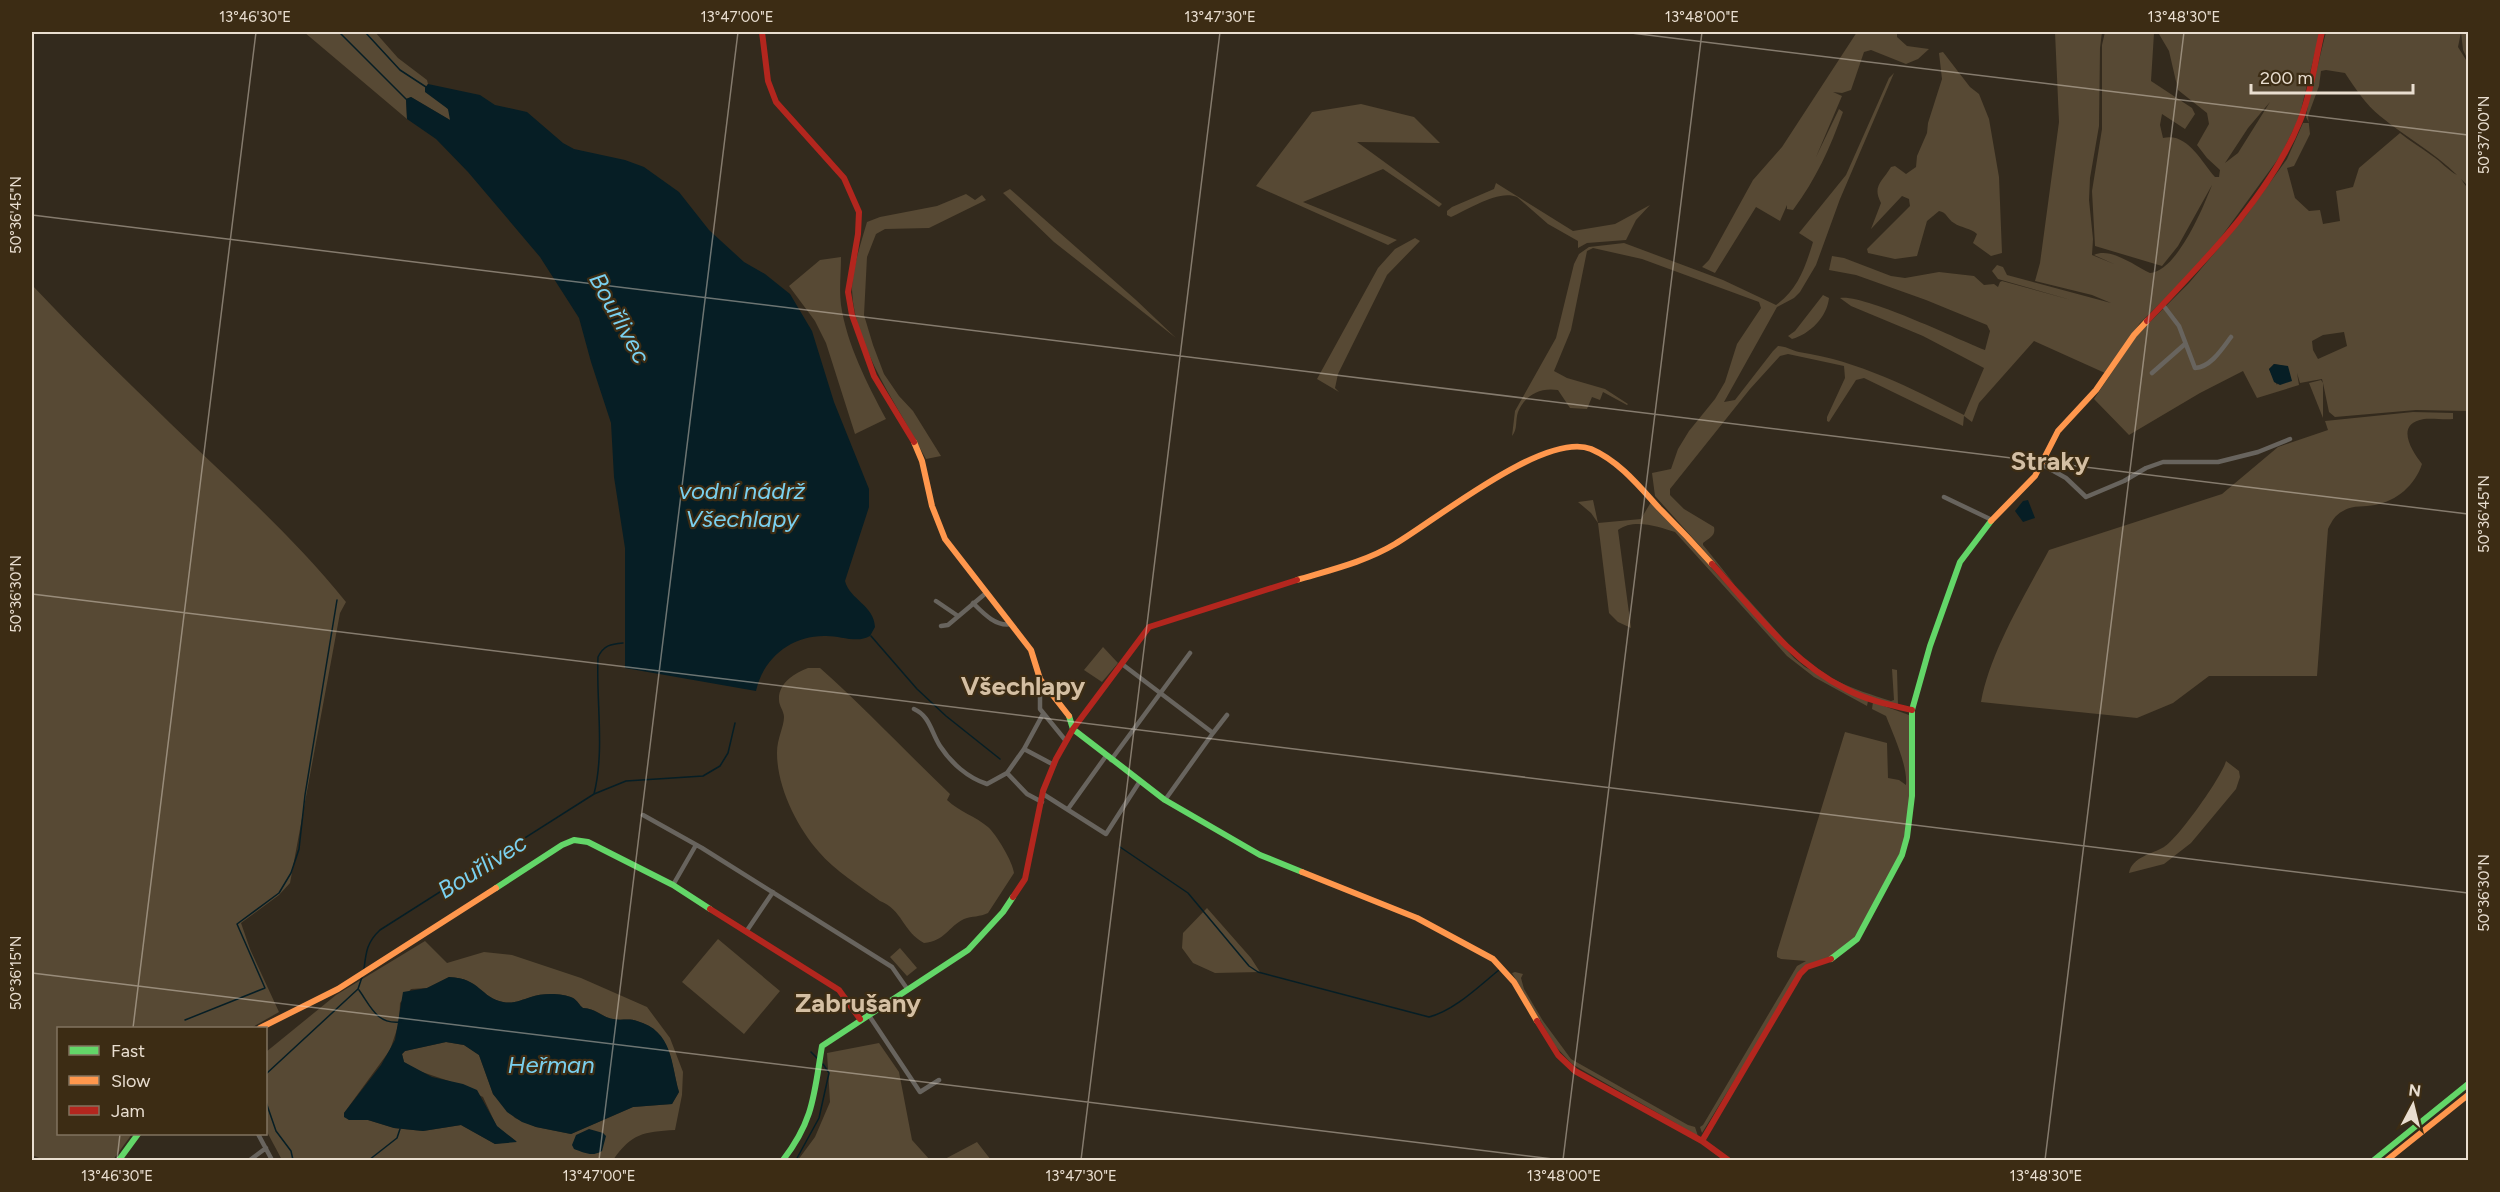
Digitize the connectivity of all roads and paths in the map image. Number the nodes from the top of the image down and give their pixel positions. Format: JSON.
{"nodes":[{"id":1,"x":762,"y":32,"type":"edge"},
{"id":2,"x":2322,"y":32,"type":"edge"},
{"id":3,"x":2163,"y":305,"type":"junction"},
{"id":4,"x":2231,"y":337,"type":"dead end"},
{"id":5,"x":2185,"y":344,"type":"junction"},
{"id":6,"x":2152,"y":373,"type":"dead end"},
{"id":7,"x":2290,"y":439,"type":"dead end"},
{"id":8,"x":2041,"y":464,"type":"junction"},
{"id":9,"x":1944,"y":497,"type":"dead end"},
{"id":10,"x":1992,"y":520,"type":"junction"},
{"id":11,"x":986,"y":593,"type":"junction"},
{"id":12,"x":936,"y":601,"type":"dead end"},
{"id":13,"x":974,"y":603,"type":"junction"},
{"id":14,"x":958,"y":616,"type":"junction"},
{"id":15,"x":1011,"y":624,"type":"junction"},
{"id":16,"x":941,"y":626,"type":"dead end"},
{"id":17,"x":1190,"y":653,"type":"dead end"},
{"id":18,"x":1122,"y":664,"type":"junction"},
{"id":19,"x":1040,"y":678,"type":"junction"},
{"id":20,"x":1161,"y":692,"type":"junction"},
{"id":21,"x":914,"y":709,"type":"dead end"},
{"id":22,"x":1912,"y":710,"type":"junction"},
{"id":23,"x":1043,"y":714,"type":"junction"},
{"id":24,"x":1227,"y":715,"type":"dead end"},
{"id":25,"x":1073,"y":729,"type":"junction"},
{"id":26,"x":1213,"y":733,"type":"junction"},
{"id":27,"x":1066,"y":741,"type":"junction"},
{"id":28,"x":1024,"y":748,"type":"junction"},
{"id":29,"x":1109,"y":758,"type":"junction"},
{"id":30,"x":1054,"y":765,"type":"junction"},
{"id":31,"x":1007,"y":773,"type":"junction"},
{"id":32,"x":1140,"y":781,"type":"junction"},
{"id":33,"x":1043,"y":794,"type":"junction"},
{"id":34,"x":1165,"y":800,"type":"junction"},
{"id":35,"x":1042,"y":802,"type":"junction"},
{"id":36,"x":1068,"y":809,"type":"junction"},
{"id":37,"x":643,"y":815,"type":"dead end"},
{"id":38,"x":696,"y":845,"type":"junction"},
{"id":39,"x":673,"y":885,"type":"junction"},
{"id":40,"x":773,"y":892,"type":"junction"},
{"id":41,"x":746,"y":932,"type":"junction"},
{"id":42,"x":908,"y":990,"type":"junction"},
{"id":43,"x":868,"y":1014,"type":"junction"},
{"id":44,"x":860,"y":1019,"type":"junction"},
{"id":45,"x":264,"y":1027,"type":"edge"},
{"id":46,"x":939,"y":1080,"type":"dead end"},
{"id":47,"x":2469,"y":1084,"type":"edge"},
{"id":48,"x":2469,"y":1095,"type":"edge"},
{"id":49,"x":137,"y":1135,"type":"edge"},
{"id":50,"x":259,"y":1135,"type":"edge"},
{"id":51,"x":1702,"y":1141,"type":"junction"},
{"id":52,"x":266,"y":1148,"type":"junction"},
{"id":53,"x":119,"y":1161,"type":"edge"},
{"id":54,"x":250,"y":1161,"type":"edge"},
{"id":55,"x":272,"y":1161,"type":"edge"},
{"id":56,"x":783,"y":1161,"type":"edge"},
{"id":57,"x":1728,"y":1161,"type":"edge"},
{"id":58,"x":2374,"y":1161,"type":"edge"},
{"id":59,"x":2387,"y":1161,"type":"edge"}],
"edges":[{"from":1,"to":11,"type":"main road"},
{"from":2,"to":3,"type":"main road"},
{"from":3,"to":5,"type":"street"},
{"from":3,"to":8,"type":"main road"},
{"from":4,"to":5,"type":"street"},
{"from":5,"to":6,"type":"street"},
{"from":7,"to":8,"type":"street"},
{"from":8,"to":10,"type":"main road"},
{"from":9,"to":10,"type":"street"},
{"from":10,"to":22,"type":"main road"},
{"from":11,"to":13,"type":"street"},
{"from":11,"to":15,"type":"main road"},
{"from":12,"to":14,"type":"street"},
{"from":13,"to":14,"type":"street"},
{"from":13,"to":15,"type":"street"},
{"from":14,"to":16,"type":"street"},
{"from":15,"to":19,"type":"main road"},
{"from":17,"to":20,"type":"street"},
{"from":18,"to":20,"type":"street"},
{"from":18,"to":22,"type":"main road"},
{"from":18,"to":25,"type":"main road"},
{"from":19,"to":23,"type":"street"},
{"from":19,"to":25,"type":"main road"},
{"from":20,"to":26,"type":"street"},
{"from":20,"to":29,"type":"street"},
{"from":21,"to":31,"type":"street"},
{"from":22,"to":51,"type":"main road"},
{"from":23,"to":27,"type":"street"},
{"from":23,"to":28,"type":"street"},
{"from":24,"to":26,"type":"street"},
{"from":25,"to":27,"type":"main road"},
{"from":25,"to":29,"type":"main road"},
{"from":26,"to":34,"type":"street"},
{"from":27,"to":30,"type":"main road"},
{"from":28,"to":30,"type":"street"},
{"from":28,"to":31,"type":"street"},
{"from":29,"to":32,"type":"main road"},
{"from":29,"to":36,"type":"street"},
{"from":30,"to":33,"type":"main road"},
{"from":31,"to":35,"type":"street"},
{"from":32,"to":34,"type":"main road"},
{"from":32,"to":36,"type":"street"},
{"from":33,"to":35,"type":"main road"},
{"from":33,"to":36,"type":"street"},
{"from":34,"to":51,"type":"main road"},
{"from":35,"to":42,"type":"main road"},
{"from":37,"to":38,"type":"street"},
{"from":38,"to":39,"type":"street"},
{"from":38,"to":40,"type":"street"},
{"from":39,"to":41,"type":"main road"},
{"from":39,"to":45,"type":"main road"},
{"from":40,"to":41,"type":"street"},
{"from":40,"to":42,"type":"street"},
{"from":41,"to":44,"type":"main road"},
{"from":42,"to":43,"type":"main road"},
{"from":43,"to":44,"type":"main road"},
{"from":43,"to":46,"type":"street"},
{"from":44,"to":56,"type":"main road"},
{"from":47,"to":58,"type":"main road"},
{"from":48,"to":59,"type":"main road"},
{"from":49,"to":53,"type":"main road"},
{"from":50,"to":52,"type":"street"},
{"from":51,"to":57,"type":"main road"},
{"from":52,"to":54,"type":"street"},
{"from":52,"to":55,"type":"street"}]}
